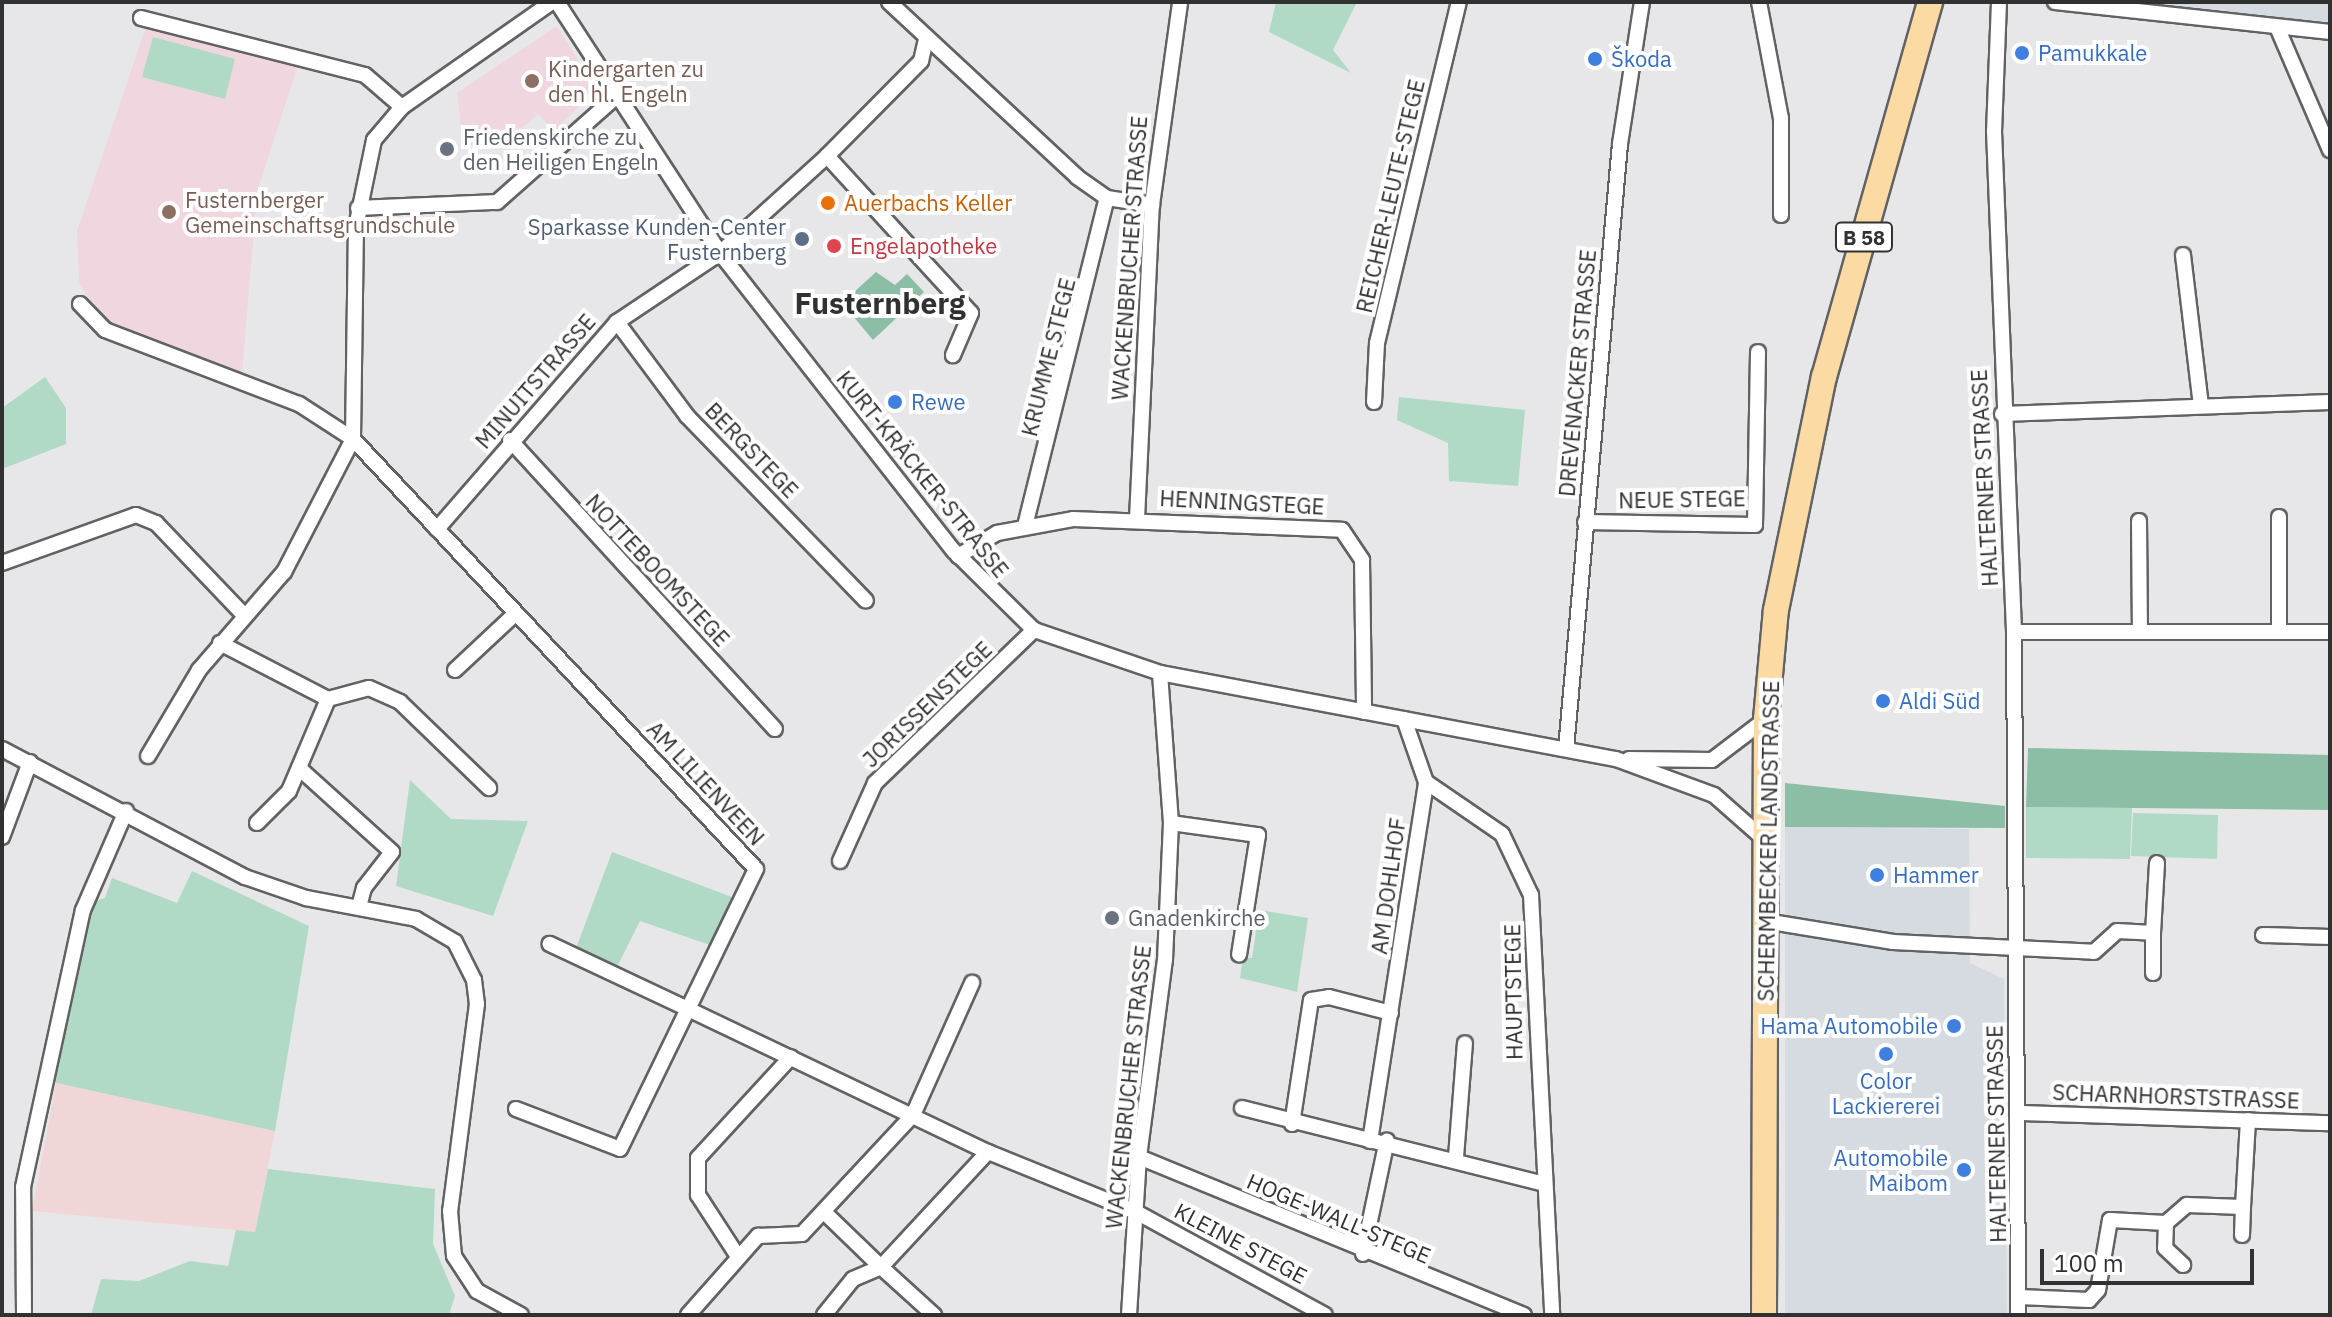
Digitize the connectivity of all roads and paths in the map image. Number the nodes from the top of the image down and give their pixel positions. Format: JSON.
{"nodes":[{"id":1,"x":555,"y":2,"type":"edge"},
{"id":2,"x":889,"y":2,"type":"edge"},
{"id":3,"x":1180,"y":2,"type":"edge"},
{"id":4,"x":1459,"y":2,"type":"edge"},
{"id":5,"x":1642,"y":2,"type":"edge"},
{"id":6,"x":1759,"y":2,"type":"edge"},
{"id":7,"x":1930,"y":2,"type":"edge"},
{"id":8,"x":1999,"y":2,"type":"edge"},
{"id":9,"x":2055,"y":2,"type":"edge"},
{"id":10,"x":141,"y":18,"type":"dead end"},
{"id":11,"x":2277,"y":27,"type":"junction"},
{"id":12,"x":2330,"y":32,"type":"edge"},
{"id":13,"x":926,"y":39,"type":"junction"},
{"id":14,"x":618,"y":95,"type":"junction"},
{"id":15,"x":402,"y":107,"type":"junction"},
{"id":16,"x":2330,"y":150,"type":"edge"},
{"id":17,"x":827,"y":156,"type":"junction"},
{"id":18,"x":1107,"y":198,"type":"junction"},
{"id":19,"x":1152,"y":205,"type":"junction"},
{"id":20,"x":358,"y":208,"type":"junction"},
{"id":21,"x":1781,"y":215,"type":"dead end"},
{"id":22,"x":720,"y":253,"type":"junction"},
{"id":23,"x":2183,"y":255,"type":"dead end"},
{"id":24,"x":80,"y":304,"type":"dead end"},
{"id":25,"x":617,"y":322,"type":"junction"},
{"id":26,"x":1758,"y":352,"type":"dead end"},
{"id":27,"x":953,"y":355,"type":"dead end"},
{"id":28,"x":1374,"y":402,"type":"dead end"},
{"id":29,"x":2330,"y":402,"type":"edge"},
{"id":30,"x":2201,"y":405,"type":"junction"},
{"id":31,"x":2002,"y":414,"type":"junction"},
{"id":32,"x":353,"y":439,"type":"junction"},
{"id":33,"x":510,"y":440,"type":"junction"},
{"id":34,"x":2279,"y":517,"type":"dead end"},
{"id":35,"x":1137,"y":519,"type":"junction"},
{"id":36,"x":2139,"y":521,"type":"dead end"},
{"id":37,"x":1585,"y":522,"type":"junction"},
{"id":38,"x":1025,"y":526,"type":"junction"},
{"id":39,"x":437,"y":529,"type":"junction"},
{"id":40,"x":958,"y":556,"type":"junction"},
{"id":41,"x":2,"y":563,"type":"edge"},
{"id":42,"x":866,"y":601,"type":"dead end"},
{"id":43,"x":516,"y":613,"type":"junction"},
{"id":44,"x":244,"y":615,"type":"junction"},
{"id":45,"x":1034,"y":630,"type":"junction"},
{"id":46,"x":2140,"y":631,"type":"junction"},
{"id":47,"x":2279,"y":631,"type":"junction"},
{"id":48,"x":2014,"y":632,"type":"junction"},
{"id":49,"x":2330,"y":632,"type":"edge"},
{"id":50,"x":220,"y":643,"type":"junction"},
{"id":51,"x":455,"y":670,"type":"dead end"},
{"id":52,"x":1160,"y":673,"type":"junction"},
{"id":53,"x":328,"y":699,"type":"junction"},
{"id":54,"x":1364,"y":712,"type":"junction"},
{"id":55,"x":1404,"y":719,"type":"junction"},
{"id":56,"x":1766,"y":719,"type":"junction"},
{"id":57,"x":775,"y":729,"type":"dead end"},
{"id":58,"x":2,"y":749,"type":"edge"},
{"id":59,"x":1566,"y":749,"type":"junction"},
{"id":60,"x":148,"y":756,"type":"dead end"},
{"id":61,"x":1616,"y":759,"type":"junction"},
{"id":62,"x":30,"y":762,"type":"junction"},
{"id":63,"x":299,"y":768,"type":"junction"},
{"id":64,"x":1426,"y":782,"type":"junction"},
{"id":65,"x":489,"y":788,"type":"dead end"},
{"id":66,"x":126,"y":811,"type":"junction"},
{"id":67,"x":257,"y":823,"type":"dead end"},
{"id":68,"x":1171,"y":823,"type":"junction"},
{"id":69,"x":2,"y":837,"type":"edge"},
{"id":70,"x":1765,"y":840,"type":"junction"},
{"id":71,"x":840,"y":861,"type":"dead end"},
{"id":72,"x":2157,"y":863,"type":"dead end"},
{"id":73,"x":359,"y":907,"type":"junction"},
{"id":74,"x":1765,"y":921,"type":"junction"},
{"id":75,"x":2153,"y":933,"type":"junction"},
{"id":76,"x":2263,"y":935,"type":"dead end"},
{"id":77,"x":2330,"y":937,"type":"edge"},
{"id":78,"x":550,"y":944,"type":"dead end"},
{"id":79,"x":2014,"y":952,"type":"junction"},
{"id":80,"x":1239,"y":955,"type":"dead end"},
{"id":81,"x":2153,"y":973,"type":"dead end"},
{"id":82,"x":972,"y":983,"type":"dead end"},
{"id":83,"x":688,"y":1009,"type":"junction"},
{"id":84,"x":1391,"y":1013,"type":"junction"},
{"id":85,"x":1465,"y":1043,"type":"dead end"},
{"id":86,"x":791,"y":1057,"type":"junction"},
{"id":87,"x":1242,"y":1108,"type":"dead end"},
{"id":88,"x":516,"y":1109,"type":"dead end"},
{"id":89,"x":2021,"y":1113,"type":"junction"},
{"id":90,"x":913,"y":1115,"type":"junction"},
{"id":91,"x":2248,"y":1120,"type":"junction"},
{"id":92,"x":2330,"y":1123,"type":"edge"},
{"id":93,"x":1292,"y":1124,"type":"junction"},
{"id":94,"x":1387,"y":1140,"type":"junction"},
{"id":95,"x":1370,"y":1141,"type":"junction"},
{"id":96,"x":988,"y":1152,"type":"junction"},
{"id":97,"x":1139,"y":1157,"type":"junction"},
{"id":98,"x":1456,"y":1157,"type":"junction"},
{"id":99,"x":1540,"y":1183,"type":"junction"},
{"id":100,"x":2243,"y":1207,"type":"junction"},
{"id":101,"x":824,"y":1212,"type":"junction"},
{"id":102,"x":1136,"y":1212,"type":"junction"},
{"id":103,"x":2166,"y":1223,"type":"junction"},
{"id":104,"x":2242,"y":1235,"type":"dead end"},
{"id":105,"x":1363,"y":1254,"type":"junction"},
{"id":106,"x":737,"y":1255,"type":"junction"},
{"id":107,"x":2183,"y":1265,"type":"dead end"},
{"id":108,"x":881,"y":1267,"type":"junction"},
{"id":109,"x":2019,"y":1297,"type":"junction"},
{"id":110,"x":24,"y":1315,"type":"edge"},
{"id":111,"x":521,"y":1315,"type":"edge"},
{"id":112,"x":688,"y":1315,"type":"edge"},
{"id":113,"x":824,"y":1315,"type":"edge"},
{"id":114,"x":934,"y":1315,"type":"edge"},
{"id":115,"x":1129,"y":1315,"type":"edge"},
{"id":116,"x":1325,"y":1315,"type":"edge"},
{"id":117,"x":1524,"y":1315,"type":"edge"},
{"id":118,"x":1552,"y":1315,"type":"edge"},
{"id":119,"x":1764,"y":1315,"type":"edge"},
{"id":120,"x":2018,"y":1315,"type":"edge"}],
"edges":[{"from":1,"to":14,"type":"street","name":"KURT-KRÄCKER-STRASSE"},
{"from":1,"to":15,"type":"street"},
{"from":2,"to":13,"type":"street"},
{"from":3,"to":19,"type":"street","name":"WACKENBRUCHER STRASSE"},
{"from":4,"to":28,"type":"street","name":"REICHER-LEUTE-STEGE"},
{"from":5,"to":37,"type":"street","name":"DREVENACKER STRASSE"},
{"from":6,"to":21,"type":"street"},
{"from":7,"to":56,"type":"main road","name":"SCHERMBECKER LANDSTRASSE","number":"B 58"},
{"from":8,"to":31,"type":"street","name":"HALTERNER STRASSE"},
{"from":9,"to":11,"type":"street"},
{"from":10,"to":15,"type":"street"},
{"from":11,"to":12,"type":"street"},
{"from":11,"to":16,"type":"street"},
{"from":13,"to":17,"type":"street","name":"MINUITSTRASSE"},
{"from":13,"to":18,"type":"street"},
{"from":14,"to":20,"type":"street"},
{"from":14,"to":22,"type":"street","name":"KURT-KRÄCKER-STRASSE"},
{"from":15,"to":20,"type":"street"},
{"from":17,"to":22,"type":"street","name":"MINUITSTRASSE"},
{"from":17,"to":27,"type":"street"},
{"from":18,"to":19,"type":"street"},
{"from":18,"to":38,"type":"street","name":"KRUMME STEGE"},
{"from":19,"to":35,"type":"street","name":"WACKENBRUCHER STRASSE"},
{"from":20,"to":32,"type":"street"},
{"from":22,"to":25,"type":"street","name":"MINUITSTRASSE"},
{"from":22,"to":40,"type":"street","name":"KURT-KRÄCKER-STRASSE"},
{"from":23,"to":30,"type":"street"},
{"from":24,"to":32,"type":"street","name":"AM LILIENVEEN"},
{"from":25,"to":33,"type":"street","name":"MINUITSTRASSE"},
{"from":25,"to":42,"type":"street","name":"BERGSTEGE"},
{"from":26,"to":37,"type":"street","name":"NEUE STEGE"},
{"from":29,"to":30,"type":"street"},
{"from":30,"to":31,"type":"street"},
{"from":31,"to":48,"type":"street","name":"HALTERNER STRASSE"},
{"from":32,"to":39,"type":"street","name":"AM LILIENVEEN"},
{"from":32,"to":44,"type":"street"},
{"from":33,"to":39,"type":"street","name":"MINUITSTRASSE"},
{"from":33,"to":57,"type":"street","name":"NOTTEBOOMSTEGE"},
{"from":34,"to":47,"type":"street"},
{"from":35,"to":38,"type":"street","name":"HENNINGSTEGE"},
{"from":35,"to":54,"type":"street","name":"HENNINGSTEGE"},
{"from":36,"to":46,"type":"street"},
{"from":37,"to":59,"type":"street","name":"DREVENACKER STRASSE"},
{"from":38,"to":40,"type":"street","name":"HENNINGSTEGE"},
{"from":39,"to":43,"type":"street","name":"AM LILIENVEEN"},
{"from":40,"to":45,"type":"street","name":"KURT-KRÄCKER-STRASSE"},
{"from":41,"to":44,"type":"street"},
{"from":43,"to":51,"type":"street"},
{"from":43,"to":83,"type":"street","name":"AM LILIENVEEN"},
{"from":44,"to":50,"type":"street"},
{"from":45,"to":52,"type":"street","name":"KURT-KRÄCKER-STRASSE"},
{"from":45,"to":71,"type":"street","name":"JORISSENSTEGE"},
{"from":46,"to":47,"type":"street"},
{"from":46,"to":48,"type":"street"},
{"from":47,"to":49,"type":"street"},
{"from":48,"to":79,"type":"street","name":"HALTERNER STRASSE"},
{"from":50,"to":53,"type":"street"},
{"from":50,"to":60,"type":"street"},
{"from":52,"to":54,"type":"street","name":"KURT-KRÄCKER-STRASSE"},
{"from":52,"to":68,"type":"street","name":"WACKENBRUCHER STRASSE"},
{"from":53,"to":63,"type":"street"},
{"from":53,"to":65,"type":"street"},
{"from":54,"to":55,"type":"street","name":"KURT-KRÄCKER-STRASSE"},
{"from":55,"to":59,"type":"street","name":"KURT-KRÄCKER-STRASSE"},
{"from":55,"to":64,"type":"street"},
{"from":56,"to":61,"type":"street","name":"KURT-KRÄCKER-STRASSE"},
{"from":56,"to":70,"type":"main road","name":"SCHERMBECKER LANDSTRASSE"},
{"from":58,"to":62,"type":"street"},
{"from":59,"to":61,"type":"street","name":"KURT-KRÄCKER-STRASSE"},
{"from":61,"to":70,"type":"street","name":"KURT-KRÄCKER-STRASSE"},
{"from":62,"to":66,"type":"street"},
{"from":62,"to":69,"type":"street"},
{"from":63,"to":67,"type":"street"},
{"from":63,"to":73,"type":"street"},
{"from":64,"to":84,"type":"street","name":"AM DOHLHOF"},
{"from":64,"to":99,"type":"street","name":"HAUPTSTEGE"},
{"from":66,"to":73,"type":"street"},
{"from":66,"to":110,"type":"street"},
{"from":68,"to":80,"type":"street"},
{"from":68,"to":97,"type":"street","name":"WACKENBRUCHER STRASSE"},
{"from":70,"to":74,"type":"main road","name":"SCHERMBECKER LANDSTRASSE"},
{"from":72,"to":75,"type":"street"},
{"from":73,"to":111,"type":"street"},
{"from":74,"to":79,"type":"street"},
{"from":74,"to":119,"type":"main road","name":"SCHERMBECKER LANDSTRASSE"},
{"from":75,"to":79,"type":"street"},
{"from":75,"to":81,"type":"street"},
{"from":76,"to":77,"type":"street"},
{"from":78,"to":83,"type":"street"},
{"from":79,"to":89,"type":"street","name":"HALTERNER STRASSE"},
{"from":82,"to":90,"type":"street"},
{"from":83,"to":86,"type":"street"},
{"from":83,"to":88,"type":"street","name":"AM LILIENVEEN"},
{"from":84,"to":93,"type":"street"},
{"from":84,"to":95,"type":"street","name":"AM DOHLHOF"},
{"from":85,"to":98,"type":"street"},
{"from":86,"to":90,"type":"street"},
{"from":86,"to":106,"type":"street"},
{"from":87,"to":93,"type":"street"},
{"from":89,"to":91,"type":"street","name":"SCHARNHORSTSTRASSE"},
{"from":89,"to":109,"type":"street","name":"HALTERNER STRASSE"},
{"from":90,"to":96,"type":"street"},
{"from":90,"to":101,"type":"street"},
{"from":91,"to":92,"type":"street","name":"SCHARNHORSTSTRASSE"},
{"from":91,"to":100,"type":"street"},
{"from":93,"to":95,"type":"street"},
{"from":94,"to":95,"type":"street"},
{"from":94,"to":98,"type":"street"},
{"from":94,"to":105,"type":"street"},
{"from":96,"to":102,"type":"street"},
{"from":96,"to":108,"type":"street"},
{"from":97,"to":102,"type":"street","name":"WACKENBRUCHER STRASSE"},
{"from":97,"to":105,"type":"street","name":"HOGE-WALL-STEGE"},
{"from":98,"to":99,"type":"street"},
{"from":99,"to":118,"type":"street","name":"HAUPTSTEGE"},
{"from":100,"to":103,"type":"street"},
{"from":100,"to":104,"type":"street"},
{"from":101,"to":106,"type":"street"},
{"from":101,"to":108,"type":"street"},
{"from":102,"to":115,"type":"street","name":"WACKENBRUCHER STRASSE"},
{"from":102,"to":116,"type":"street","name":"KLEINE STEGE"},
{"from":103,"to":107,"type":"street"},
{"from":103,"to":109,"type":"street"},
{"from":105,"to":117,"type":"street","name":"HOGE-WALL-STEGE"},
{"from":106,"to":112,"type":"street"},
{"from":108,"to":113,"type":"street"},
{"from":108,"to":114,"type":"street"},
{"from":109,"to":120,"type":"street","name":"HALTERNER STRASSE"}]}
